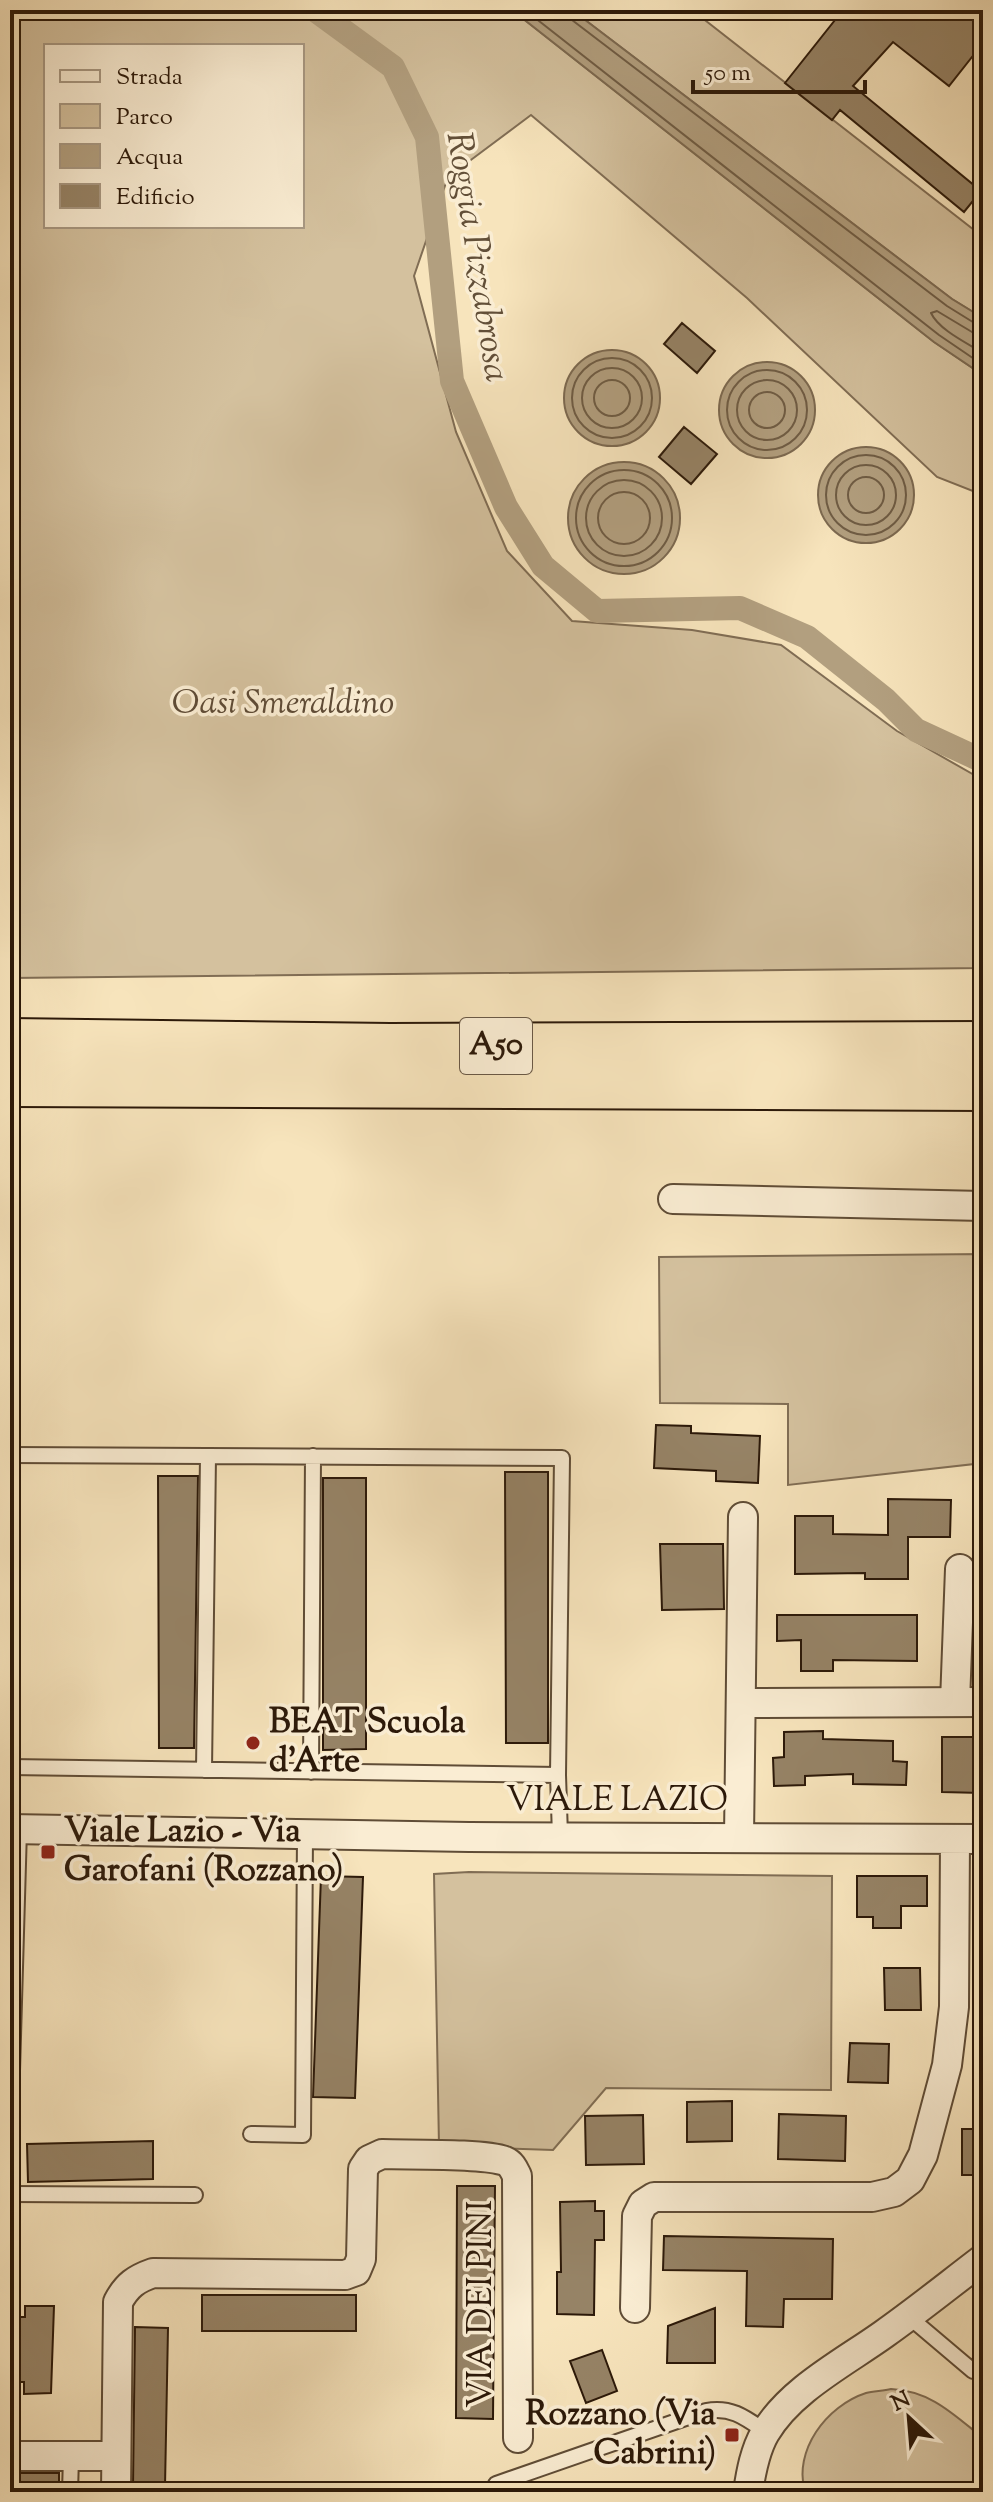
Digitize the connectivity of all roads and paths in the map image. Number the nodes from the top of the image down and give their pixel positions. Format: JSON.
{"nodes":[{"id":1,"x":10,"y":1041,"type":"edge"},
{"id":2,"x":983,"y":1044,"type":"edge"},
{"id":3,"x":10,"y":1084,"type":"edge"},
{"id":4,"x":983,"y":1088,"type":"edge"},
{"id":5,"x":673,"y":1199,"type":"dead end"},
{"id":6,"x":983,"y":1206,"type":"edge"},
{"id":7,"x":10,"y":1455,"type":"edge"},
{"id":8,"x":208,"y":1456,"type":"junction"},
{"id":9,"x":313,"y":1456,"type":"junction"},
{"id":10,"x":743,"y":1517,"type":"dead end"},
{"id":11,"x":960,"y":1569,"type":"dead end"},
{"id":12,"x":955,"y":1702,"type":"junction"},
{"id":13,"x":983,"y":1702,"type":"edge"},
{"id":14,"x":742,"y":1703,"type":"junction"},
{"id":15,"x":10,"y":1767,"type":"edge"},
{"id":16,"x":204,"y":1770,"type":"junction"},
{"id":17,"x":311,"y":1772,"type":"junction"},
{"id":18,"x":558,"y":1775,"type":"junction"},
{"id":19,"x":14,"y":1829,"type":"edge"},
{"id":20,"x":305,"y":1834,"type":"junction"},
{"id":21,"x":560,"y":1836,"type":"junction"},
{"id":22,"x":739,"y":1837,"type":"junction"},
{"id":23,"x":955,"y":1839,"type":"junction"},
{"id":24,"x":983,"y":1839,"type":"edge"},
{"id":25,"x":251,"y":2134,"type":"dead end"},
{"id":26,"x":10,"y":2140,"type":"edge"},
{"id":27,"x":10,"y":2194,"type":"edge"},
{"id":28,"x":195,"y":2195,"type":"dead end"},
{"id":29,"x":983,"y":2259,"type":"edge"},
{"id":30,"x":635,"y":2308,"type":"dead end"},
{"id":31,"x":908,"y":2316,"type":"junction"},
{"id":32,"x":983,"y":2358,"type":"edge"},
{"id":33,"x":766,"y":2432,"type":"junction"},
{"id":34,"x":518,"y":2438,"type":"dead end"},
{"id":35,"x":10,"y":2456,"type":"edge"},
{"id":36,"x":115,"y":2456,"type":"junction"},
{"id":37,"x":71,"y":2457,"type":"junction"},
{"id":38,"x":496,"y":2484,"type":"dead end"},
{"id":39,"x":70,"y":2492,"type":"edge"},
{"id":40,"x":116,"y":2492,"type":"edge"},
{"id":41,"x":748,"y":2492,"type":"edge"}],
"edges":[{"from":1,"to":2,"type":"highway","number":"A50"},
{"from":3,"to":4,"type":"highway","number":"A50"},
{"from":5,"to":6,"type":"street"},
{"from":7,"to":8,"type":"lane"},
{"from":8,"to":9,"type":"lane"},
{"from":8,"to":16,"type":"lane"},
{"from":9,"to":17,"type":"lane"},
{"from":9,"to":18,"type":"lane"},
{"from":10,"to":14,"type":"street"},
{"from":11,"to":12,"type":"street"},
{"from":12,"to":13,"type":"street"},
{"from":12,"to":14,"type":"street"},
{"from":14,"to":22,"type":"street"},
{"from":15,"to":16,"type":"lane"},
{"from":16,"to":17,"type":"lane"},
{"from":17,"to":18,"type":"lane"},
{"from":18,"to":21,"type":"lane"},
{"from":19,"to":20,"type":"street","name":"VIALE LAZIO"},
{"from":19,"to":26,"type":"lane"},
{"from":20,"to":21,"type":"street","name":"VIALE LAZIO"},
{"from":20,"to":25,"type":"lane"},
{"from":21,"to":22,"type":"street","name":"VIALE LAZIO"},
{"from":22,"to":23,"type":"street","name":"VIALE LAZIO"},
{"from":23,"to":24,"type":"street","name":"VIALE LAZIO"},
{"from":23,"to":30,"type":"street"},
{"from":27,"to":28,"type":"lane"},
{"from":29,"to":31,"type":"street"},
{"from":31,"to":32,"type":"lane"},
{"from":31,"to":33,"type":"street"},
{"from":33,"to":38,"type":"lane"},
{"from":33,"to":41,"type":"street"},
{"from":34,"to":36,"type":"street","name":"VIA DEI PINI"},
{"from":35,"to":37,"type":"street"},
{"from":36,"to":37,"type":"street"},
{"from":36,"to":40,"type":"street","name":"VIA DEI PINI"},
{"from":37,"to":39,"type":"lane"}]}
